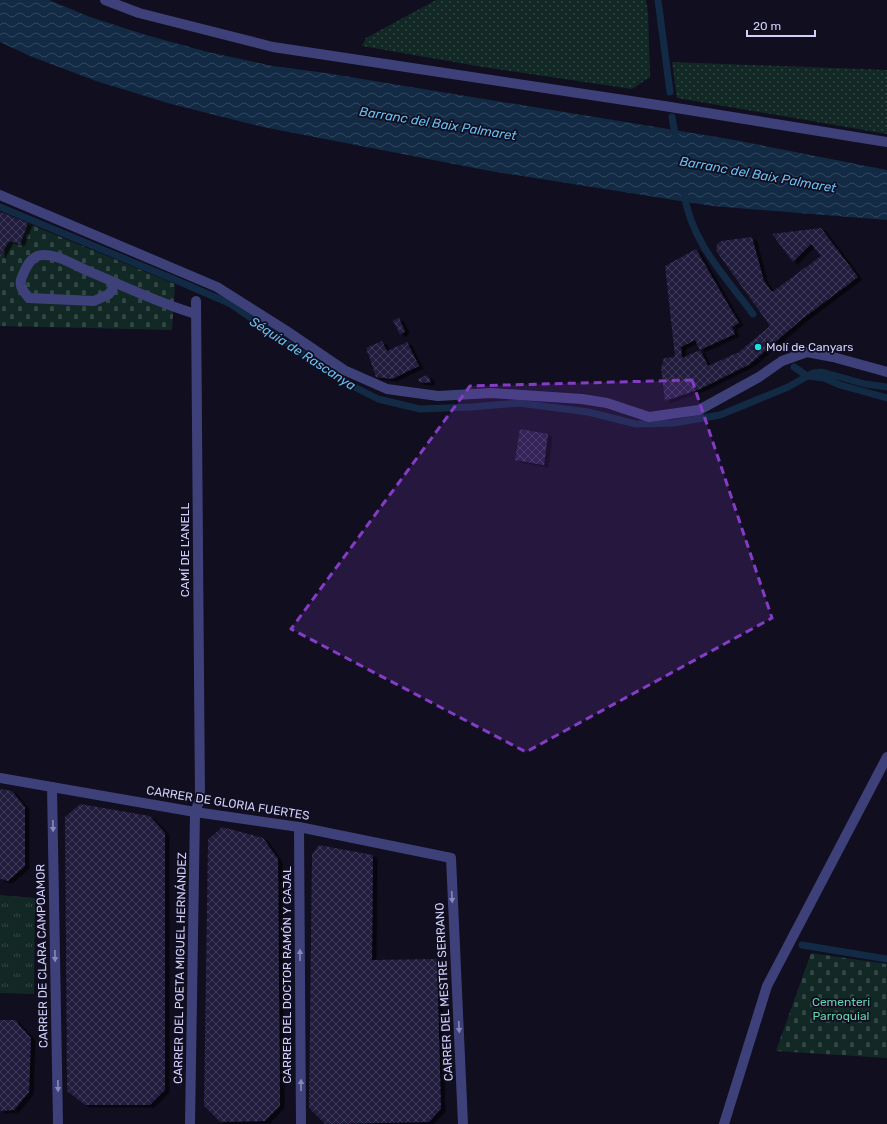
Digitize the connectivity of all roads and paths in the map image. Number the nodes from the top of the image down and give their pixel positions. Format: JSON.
{"nodes":[{"id":1,"x":105,"y":0,"type":"edge"},
{"id":2,"x":887,"y":142,"type":"edge"},
{"id":3,"x":0,"y":195,"type":"edge"},
{"id":4,"x":111,"y":281,"type":"junction"},
{"id":5,"x":196,"y":301,"type":"dead end"},
{"id":6,"x":196,"y":314,"type":"junction"},
{"id":7,"x":887,"y":372,"type":"edge"},
{"id":8,"x":887,"y":757,"type":"edge"},
{"id":9,"x":0,"y":778,"type":"edge"},
{"id":10,"x":52,"y":787,"type":"junction"},
{"id":11,"x":195,"y":812,"type":"junction"},
{"id":12,"x":299,"y":827,"type":"junction"},
{"id":13,"x":450,"y":858,"type":"joint"},
{"id":14,"x":58,"y":1124,"type":"edge"},
{"id":15,"x":190,"y":1124,"type":"edge"},
{"id":16,"x":301,"y":1124,"type":"edge"},
{"id":17,"x":463,"y":1124,"type":"edge"},
{"id":18,"x":724,"y":1124,"type":"edge"}],
"edges":[{"from":1,"to":2,"type":"street"},
{"from":3,"to":7,"type":"street"},
{"from":4,"to":4,"type":"street"},
{"from":4,"to":6,"type":"street"},
{"from":5,"to":6,"type":"street","name":"CAMÍ DE L'ANELL"},
{"from":6,"to":11,"type":"street","name":"CAMÍ DE L'ANELL"},
{"from":8,"to":18,"type":"street"},
{"from":9,"to":10,"type":"street","name":"CARRER DE GLORIA FUERTES"},
{"from":10,"to":11,"type":"street","name":"CARRER DE GLORIA FUERTES"},
{"from":10,"to":14,"type":"street","name":"CARRER DE CLARA CAMPOAMOR","one_way":true},
{"from":11,"to":12,"type":"street","name":"CARRER DE GLORIA FUERTES"},
{"from":11,"to":15,"type":"street","name":"CARRER DEL POETA MIGUEL HERNÁNDEZ"},
{"from":12,"to":13,"type":"street","name":"CARRER DE GLORIA FUERTES"},
{"from":16,"to":12,"type":"street","name":"CARRER DEL DOCTOR RAMÓN Y CAJAL","one_way":true},
{"from":13,"to":17,"type":"street","name":"CARRER DEL MESTRE SERRANO","one_way":true}]}
